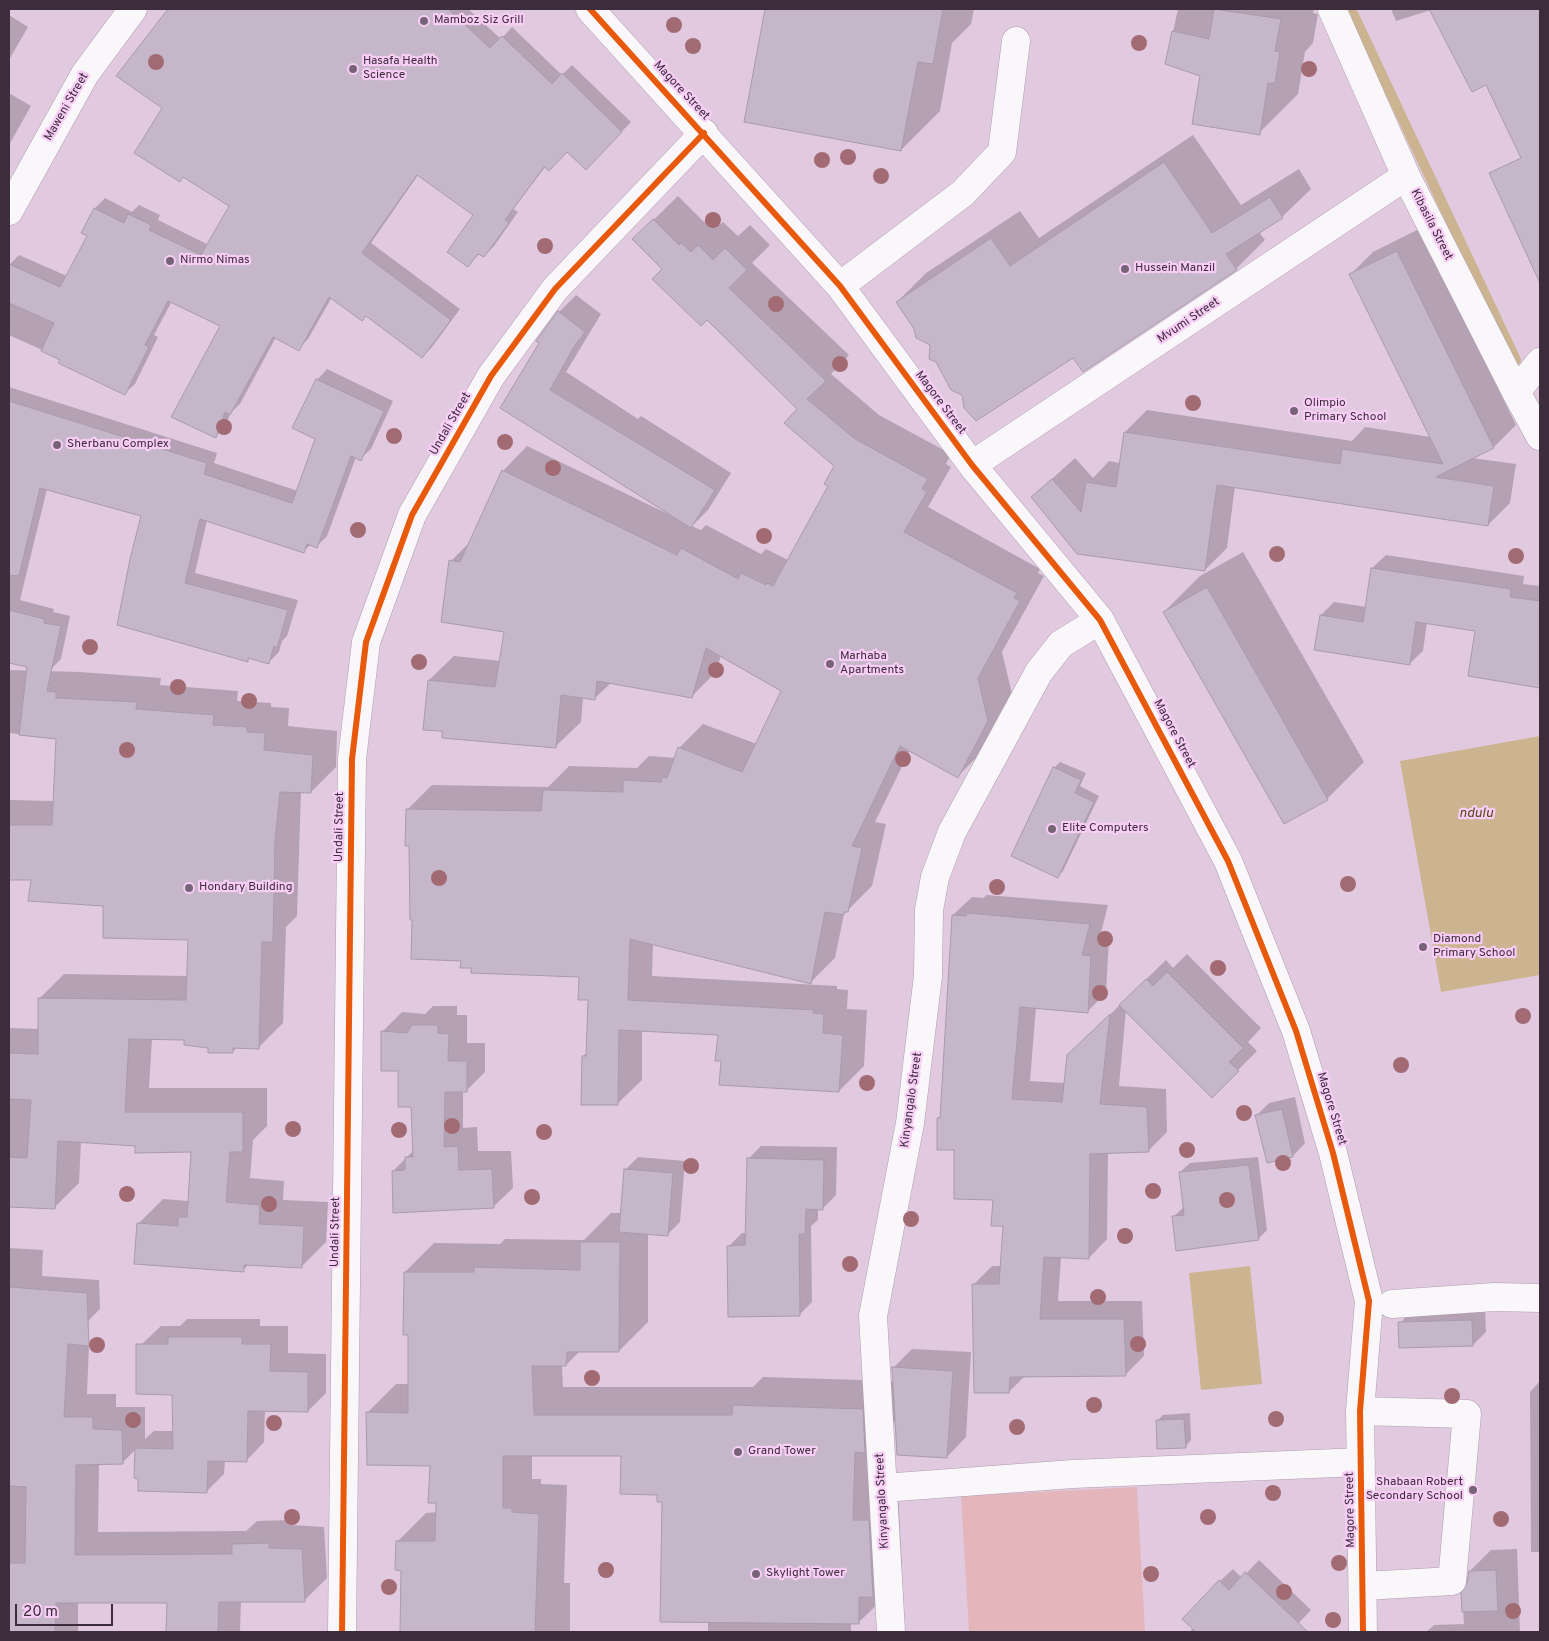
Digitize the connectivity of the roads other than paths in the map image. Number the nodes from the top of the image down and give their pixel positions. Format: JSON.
{"nodes":[{"id":1,"x":133,"y":9,"type":"edge"},
{"id":2,"x":590,"y":9,"type":"edge"},
{"id":3,"x":1332,"y":9,"type":"edge"},
{"id":4,"x":1016,"y":41,"type":"dead end"},
{"id":5,"x":704,"y":133,"type":"junction"},
{"id":6,"x":1406,"y":176,"type":"junction"},
{"id":7,"x":9,"y":211,"type":"edge"},
{"id":8,"x":840,"y":286,"type":"junction"},
{"id":9,"x":1540,"y":362,"type":"edge"},
{"id":10,"x":1516,"y":392,"type":"junction"},
{"id":11,"x":1540,"y":436,"type":"edge"},
{"id":12,"x":972,"y":465,"type":"junction"},
{"id":13,"x":1100,"y":620,"type":"junction"},
{"id":14,"x":1540,"y":1298,"type":"edge"},
{"id":15,"x":1392,"y":1304,"type":"dead end"},
{"id":16,"x":1360,"y":1411,"type":"junction"},
{"id":17,"x":1361,"y":1462,"type":"junction"},
{"id":18,"x":883,"y":1488,"type":"junction"},
{"id":19,"x":1364,"y":1586,"type":"junction"},
{"id":20,"x":342,"y":1632,"type":"edge"},
{"id":21,"x":891,"y":1632,"type":"edge"},
{"id":22,"x":1364,"y":1632,"type":"edge"}],
"edges":[{"from":1,"to":7,"type":"street","name":"Maweni Street"},
{"from":2,"to":5,"type":"street","name":"Magore Street"},
{"from":3,"to":6,"type":"street","name":"Kibasila Street"},
{"from":4,"to":8,"type":"street"},
{"from":5,"to":8,"type":"street","name":"Magore Street"},
{"from":5,"to":20,"type":"street","name":"Undali Street"},
{"from":6,"to":10,"type":"street","name":"Kibasila Street"},
{"from":6,"to":12,"type":"street","name":"Mvumi Street"},
{"from":8,"to":12,"type":"street","name":"Magore Street"},
{"from":9,"to":10,"type":"street"},
{"from":10,"to":11,"type":"street","name":"Kibasila Street"},
{"from":12,"to":13,"type":"street","name":"Magore Street"},
{"from":13,"to":16,"type":"street","name":"Magore Street"},
{"from":13,"to":18,"type":"street","name":"Kinyangalo Street"},
{"from":14,"to":15,"type":"street"},
{"from":16,"to":17,"type":"street","name":"Magore Street"},
{"from":16,"to":19,"type":"street"},
{"from":17,"to":18,"type":"street"},
{"from":17,"to":19,"type":"street","name":"Magore Street"},
{"from":18,"to":21,"type":"street","name":"Kinyangalo Street"},
{"from":19,"to":22,"type":"street","name":"Magore Street"}]}
